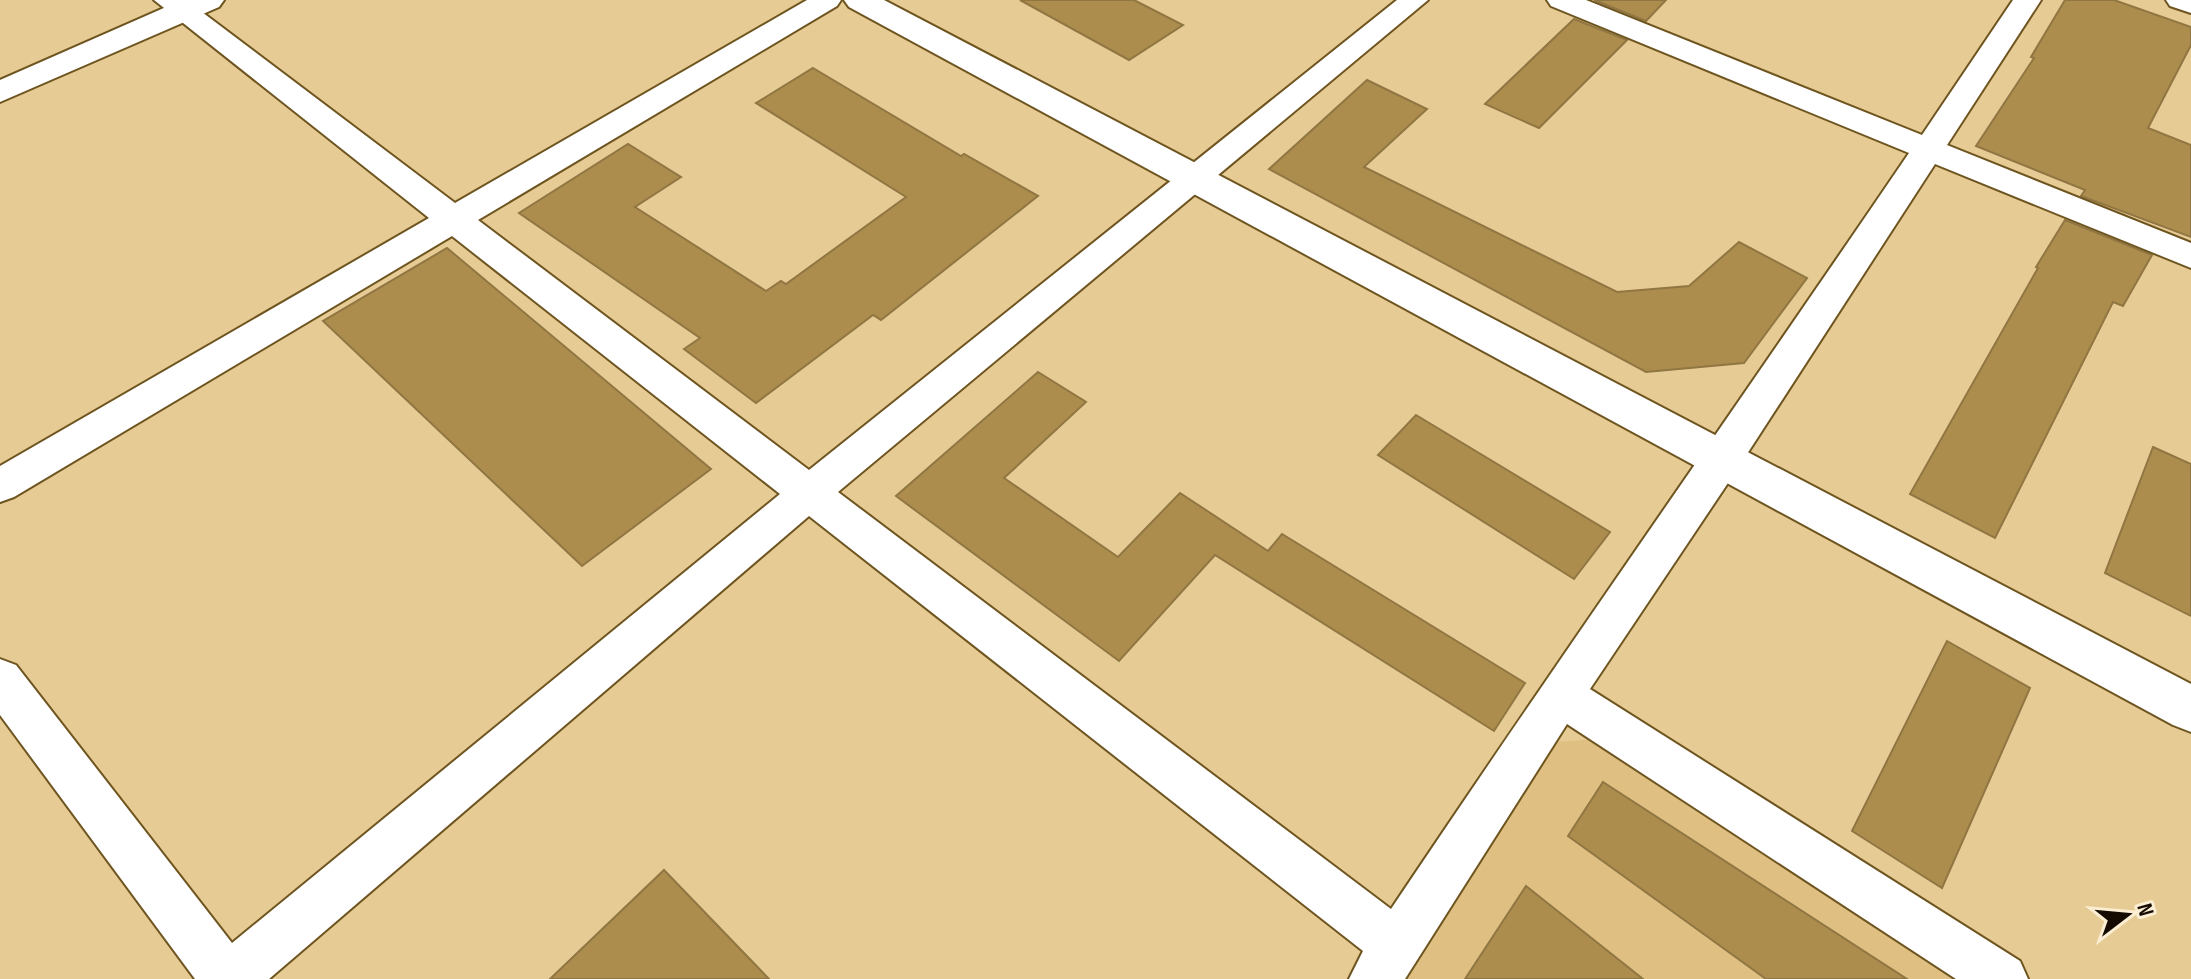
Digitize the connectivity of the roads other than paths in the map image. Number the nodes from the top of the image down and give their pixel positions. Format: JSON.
{"nodes":[{"id":1,"x":827,"y":0,"type":"edge"},
{"id":2,"x":860,"y":0,"type":"edge"},
{"id":3,"x":1414,"y":0,"type":"edge"},
{"id":4,"x":1561,"y":0,"type":"edge"},
{"id":5,"x":2027,"y":0,"type":"edge"},
{"id":6,"x":2180,"y":0,"type":"edge"},
{"id":7,"x":186,"y":4,"type":"edge"},
{"id":8,"x":2191,"y":4,"type":"edge"},
{"id":9,"x":0,"y":92,"type":"edge"},
{"id":10,"x":1930,"y":150,"type":"junction"},
{"id":11,"x":1192,"y":178,"type":"junction"},
{"id":12,"x":454,"y":219,"type":"junction"},
{"id":13,"x":2191,"y":256,"type":"edge"},
{"id":14,"x":1722,"y":460,"type":"junction"},
{"id":15,"x":0,"y":486,"type":"edge"},
{"id":16,"x":809,"y":493,"type":"junction"},
{"id":17,"x":0,"y":679,"type":"edge"},
{"id":18,"x":1560,"y":695,"type":"junction"},
{"id":19,"x":2191,"y":709,"type":"edge"},
{"id":20,"x":1386,"y":962,"type":"edge"},
{"id":21,"x":228,"y":979,"type":"edge"},
{"id":22,"x":2002,"y":979,"type":"edge"}],
"edges":[{"from":1,"to":12,"type":"street"},
{"from":2,"to":11,"type":"street"},
{"from":3,"to":11,"type":"street"},
{"from":4,"to":10,"type":"street"},
{"from":5,"to":10,"type":"street"},
{"from":6,"to":8,"type":"street"},
{"from":7,"to":9,"type":"street"},
{"from":7,"to":12,"type":"street"},
{"from":10,"to":13,"type":"street"},
{"from":10,"to":14,"type":"street"},
{"from":11,"to":14,"type":"street"},
{"from":11,"to":16,"type":"street"},
{"from":12,"to":15,"type":"street"},
{"from":12,"to":16,"type":"street"},
{"from":14,"to":18,"type":"street"},
{"from":14,"to":19,"type":"street"},
{"from":16,"to":20,"type":"street"},
{"from":16,"to":21,"type":"street"},
{"from":17,"to":21,"type":"street"},
{"from":18,"to":20,"type":"street"},
{"from":18,"to":22,"type":"street"}]}
